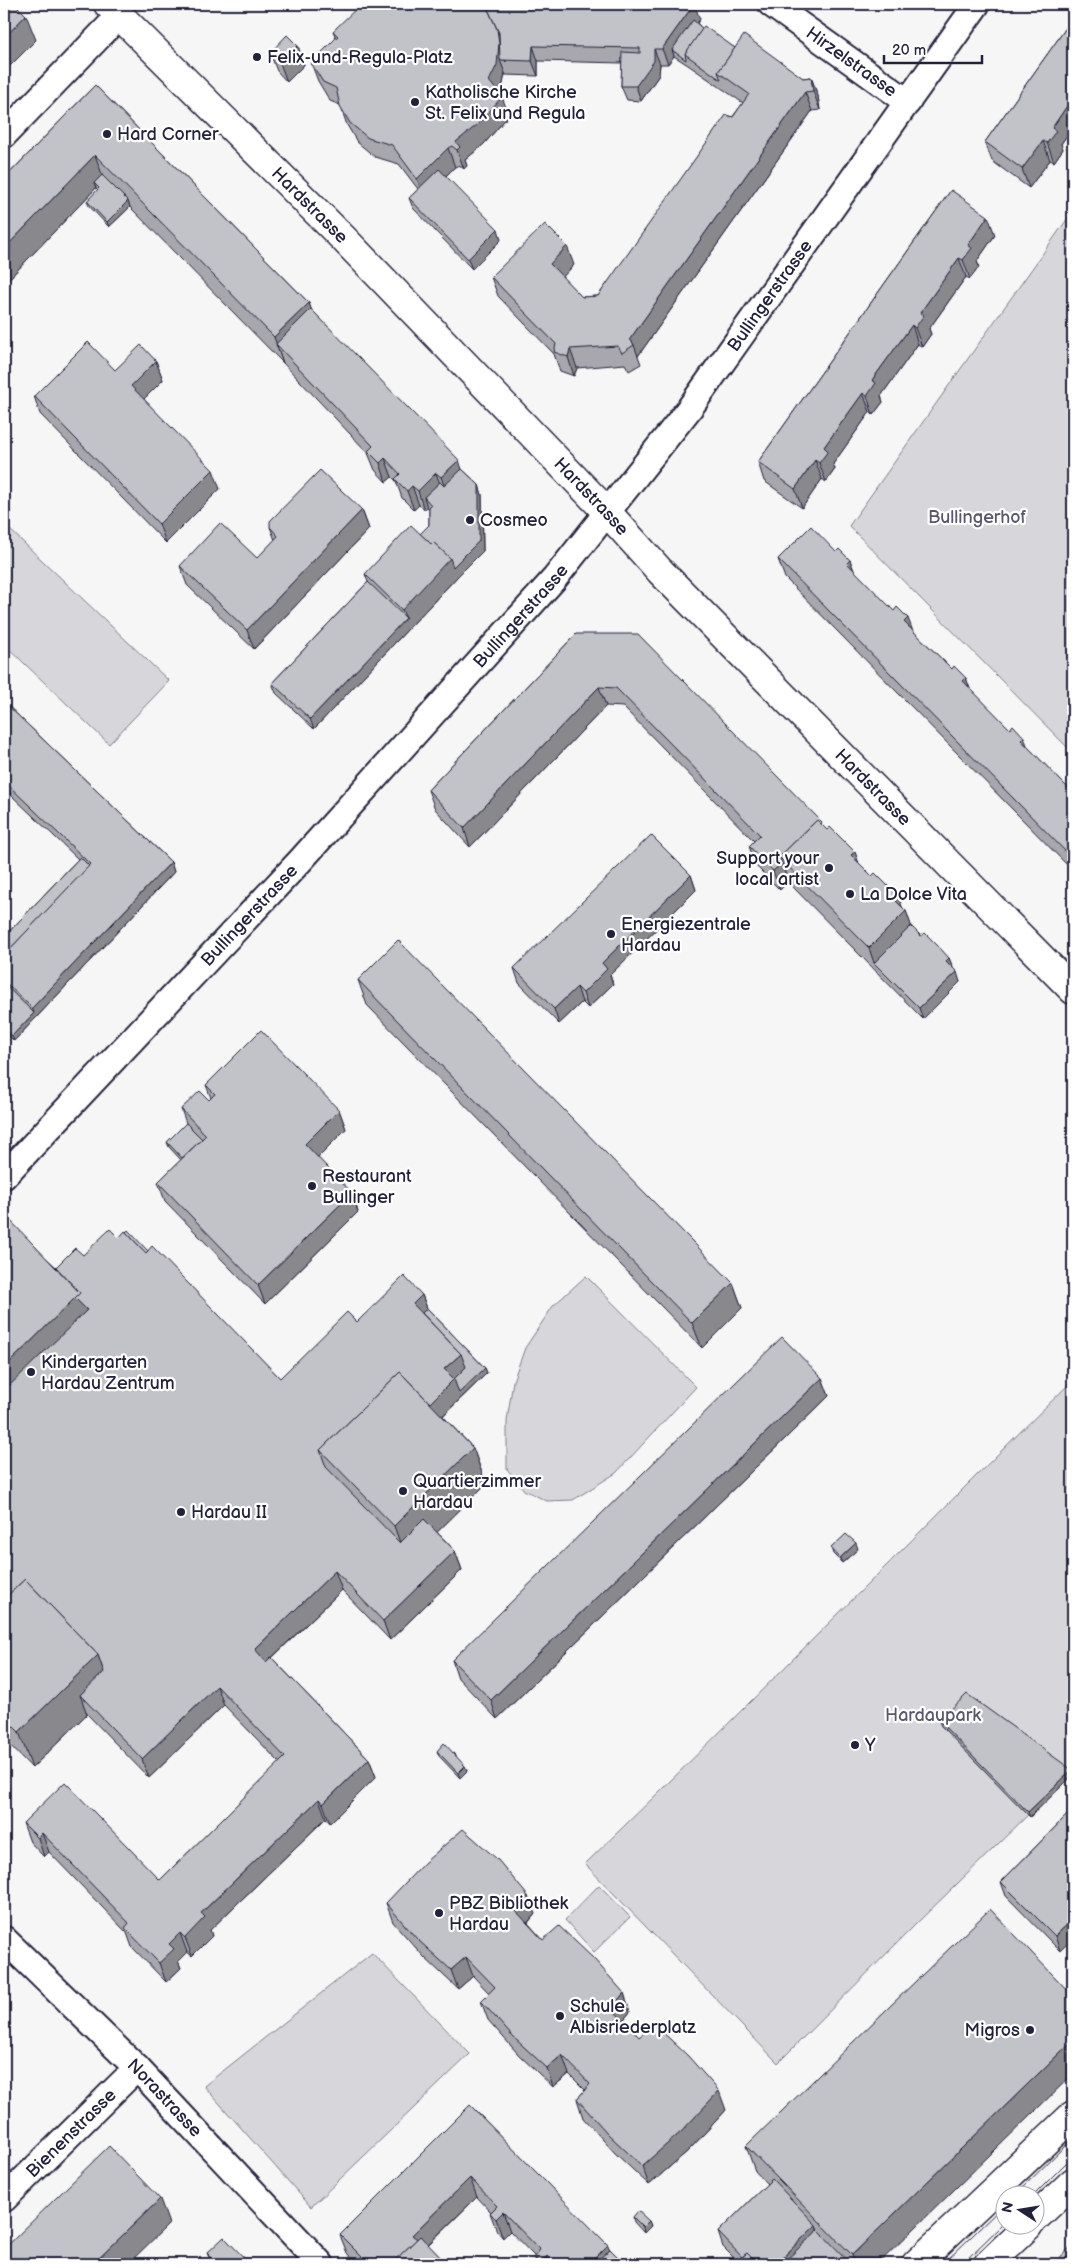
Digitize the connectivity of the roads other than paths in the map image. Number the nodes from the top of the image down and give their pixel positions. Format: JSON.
{"nodes":[{"id":1,"x":771,"y":4,"type":"edge"},
{"id":2,"x":977,"y":4,"type":"edge"},
{"id":3,"x":114,"y":10,"type":"edge"},
{"id":4,"x":908,"y":102,"type":"junction"},
{"id":5,"x":4,"y":135,"type":"edge"},
{"id":6,"x":607,"y":512,"type":"junction"},
{"id":7,"x":1073,"y":990,"type":"edge"},
{"id":8,"x":4,"y":1176,"type":"edge"},
{"id":9,"x":4,"y":1938,"type":"edge"},
{"id":10,"x":137,"y":2068,"type":"junction"},
{"id":11,"x":1073,"y":2115,"type":"edge"},
{"id":12,"x":1073,"y":2182,"type":"edge"},
{"id":13,"x":4,"y":2199,"type":"edge"},
{"id":14,"x":1044,"y":2210,"type":"edge"},
{"id":15,"x":1017,"y":2236,"type":"edge"},
{"id":16,"x":321,"y":2264,"type":"edge"},
{"id":17,"x":916,"y":2264,"type":"edge"},
{"id":18,"x":988,"y":2264,"type":"edge"}],
"edges":[{"from":1,"to":4,"type":"street","name":"Hirzelstrasse"},
{"from":2,"to":4,"type":"street","name":"Bullingerstrasse"},
{"from":3,"to":5,"type":"street"},
{"from":3,"to":6,"type":"main road","name":"Hardstrasse"},
{"from":4,"to":6,"type":"street","name":"Bullingerstrasse"},
{"from":6,"to":7,"type":"main road","name":"Hardstrasse"},
{"from":6,"to":8,"type":"street","name":"Bullingerstrasse"},
{"from":9,"to":10,"type":"street","name":"Norastrasse"},
{"from":10,"to":13,"type":"street","name":"Bienenstrasse"},
{"from":10,"to":16,"type":"street","name":"Norastrasse"},
{"from":11,"to":17,"type":"main road"},
{"from":12,"to":14,"type":"main road"},
{"from":15,"to":18,"type":"main road"}]}
